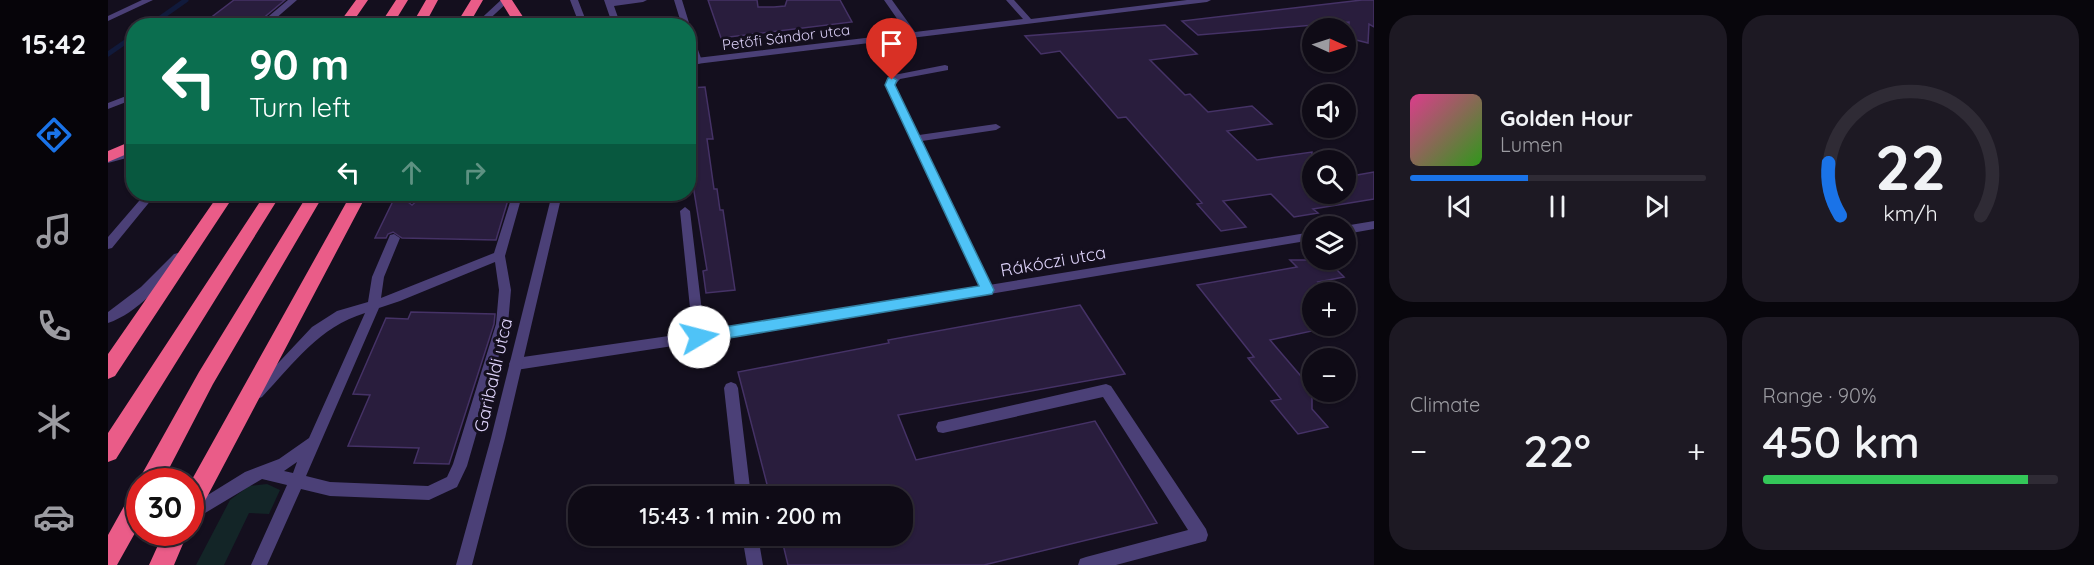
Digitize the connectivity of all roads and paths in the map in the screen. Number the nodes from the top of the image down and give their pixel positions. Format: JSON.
{"nodes":[{"id":1,"x":149,"y":0,"type":"edge"},
{"id":2,"x":292,"y":0,"type":"edge"},
{"id":3,"x":362,"y":0,"type":"edge"},
{"id":4,"x":402,"y":0,"type":"edge"},
{"id":5,"x":432,"y":0,"type":"edge"},
{"id":6,"x":463,"y":0,"type":"edge"},
{"id":7,"x":477,"y":0,"type":"edge"},
{"id":8,"x":506,"y":0,"type":"edge"},
{"id":9,"x":643,"y":0,"type":"edge"},
{"id":10,"x":678,"y":0,"type":"edge"},
{"id":11,"x":888,"y":0,"type":"edge"},
{"id":12,"x":1010,"y":0,"type":"edge"},
{"id":13,"x":1207,"y":0,"type":"edge"},
{"id":14,"x":1183,"y":1,"type":"edge"},
{"id":15,"x":576,"y":2,"type":"edge"},
{"id":16,"x":609,"y":2,"type":"edge"},
{"id":17,"x":271,"y":18,"type":"edge"},
{"id":18,"x":349,"y":18,"type":"edge"},
{"id":19,"x":390,"y":18,"type":"edge"},
{"id":20,"x":422,"y":18,"type":"edge"},
{"id":21,"x":453,"y":18,"type":"edge"},
{"id":22,"x":466,"y":18,"type":"edge"},
{"id":23,"x":486,"y":18,"type":"edge"},
{"id":24,"x":518,"y":18,"type":"edge"},
{"id":25,"x":581,"y":18,"type":"edge"},
{"id":26,"x":614,"y":18,"type":"edge"},
{"id":27,"x":684,"y":18,"type":"edge"},
{"id":28,"x":108,"y":19,"type":"edge"},
{"id":29,"x":1028,"y":20,"type":"junction"},
{"id":30,"x":912,"y":34,"type":"junction"},
{"id":31,"x":696,"y":61,"type":"edge"},
{"id":32,"x":945,"y":68,"type":"dead end"},
{"id":33,"x":126,"y":99,"type":"edge"},
{"id":34,"x":108,"y":106,"type":"edge"},
{"id":35,"x":996,"y":126,"type":"dead end"},
{"id":36,"x":915,"y":139,"type":"junction"},
{"id":37,"x":126,"y":149,"type":"edge"},
{"id":38,"x":126,"y":155,"type":"edge"},
{"id":39,"x":108,"y":159,"type":"edge"},
{"id":40,"x":145,"y":201,"type":"edge"},
{"id":41,"x":221,"y":201,"type":"edge"},
{"id":42,"x":268,"y":201,"type":"edge"},
{"id":43,"x":312,"y":201,"type":"edge"},
{"id":44,"x":355,"y":201,"type":"edge"},
{"id":45,"x":515,"y":201,"type":"edge"},
{"id":46,"x":555,"y":201,"type":"edge"},
{"id":47,"x":685,"y":211,"type":"dead end"},
{"id":48,"x":1374,"y":225,"type":"edge"},
{"id":49,"x":108,"y":228,"type":"edge"},
{"id":50,"x":122,"y":228,"type":"junction"},
{"id":51,"x":1356,"y":228,"type":"edge"},
{"id":52,"x":197,"y":236,"type":"junction"},
{"id":53,"x":394,"y":238,"type":"dead end"},
{"id":54,"x":1302,"y":238,"type":"edge"},
{"id":55,"x":108,"y":245,"type":"edge"},
{"id":56,"x":499,"y":256,"type":"junction"},
{"id":57,"x":987,"y":290,"type":"junction"},
{"id":58,"x":374,"y":304,"type":"junction"},
{"id":59,"x":108,"y":318,"type":"edge"},
{"id":60,"x":699,"y":337,"type":"junction"},
{"id":61,"x":516,"y":364,"type":"junction"},
{"id":62,"x":108,"y":370,"type":"edge"},
{"id":63,"x":731,"y":388,"type":"dead end"},
{"id":64,"x":240,"y":412,"type":"junction"},
{"id":65,"x":943,"y":427,"type":"dead end"},
{"id":66,"x":314,"y":440,"type":"junction"},
{"id":67,"x":108,"y":452,"type":"edge"},
{"id":68,"x":158,"y":468,"type":"edge"},
{"id":69,"x":261,"y":472,"type":"junction"},
{"id":70,"x":204,"y":480,"type":"edge"},
{"id":71,"x":296,"y":481,"type":"junction"},
{"id":72,"x":743,"y":486,"type":"edge"},
{"id":73,"x":204,"y":506,"type":"edge"},
{"id":74,"x":126,"y":525,"type":"edge"},
{"id":75,"x":170,"y":546,"type":"edge"},
{"id":76,"x":752,"y":546,"type":"edge"},
{"id":77,"x":108,"y":558,"type":"edge"},
{"id":78,"x":160,"y":565,"type":"edge"},
{"id":79,"x":259,"y":565,"type":"edge"},
{"id":80,"x":464,"y":565,"type":"edge"},
{"id":81,"x":755,"y":565,"type":"edge"},
{"id":82,"x":1086,"y":565,"type":"edge"}],
"edges":[{"from":1,"to":28,"type":"street"},
{"from":2,"to":17,"type":"street"},
{"from":3,"to":18,"type":"highway"},
{"from":4,"to":19,"type":"highway"},
{"from":5,"to":20,"type":"highway"},
{"from":6,"to":21,"type":"highway"},
{"from":7,"to":22,"type":"highway"},
{"from":8,"to":23,"type":"street"},
{"from":8,"to":24,"type":"highway"},
{"from":9,"to":16,"type":"street"},
{"from":10,"to":27,"type":"street"},
{"from":11,"to":30,"type":"street"},
{"from":12,"to":29,"type":"street"},
{"from":13,"to":14,"type":"street","name":"Petőfi Sándor utca"},
{"from":14,"to":29,"type":"street","name":"Petőfi Sándor utca"},
{"from":15,"to":25,"type":"street"},
{"from":16,"to":26,"type":"street"},
{"from":29,"to":30,"type":"street","name":"Petőfi Sándor utca"},
{"from":30,"to":31,"type":"street","name":"Petőfi Sándor utca"},
{"from":32,"to":36,"type":"street"},
{"from":33,"to":34,"type":"street"},
{"from":35,"to":36,"type":"street"},
{"from":36,"to":57,"type":"street"},
{"from":37,"to":39,"type":"highway"},
{"from":38,"to":39,"type":"street"},
{"from":40,"to":50,"type":"street"},
{"from":41,"to":52,"type":"highway"},
{"from":42,"to":67,"type":"highway"},
{"from":43,"to":68,"type":"highway"},
{"from":44,"to":64,"type":"highway"},
{"from":45,"to":56,"type":"street"},
{"from":46,"to":61,"type":"street","name":"Garibaldi utca"},
{"from":47,"to":60,"type":"street"},
{"from":48,"to":51,"type":"street"},
{"from":49,"to":50,"type":"street"},
{"from":50,"to":55,"type":"street"},
{"from":52,"to":59,"type":"street"},
{"from":52,"to":62,"type":"highway"},
{"from":53,"to":58,"type":"street"},
{"from":54,"to":57,"type":"street","name":"Rákóczi utca"},
{"from":56,"to":58,"type":"street"},
{"from":56,"to":71,"type":"street"},
{"from":57,"to":60,"type":"street","name":"Rákóczi utca"},
{"from":58,"to":64,"type":"street"},
{"from":58,"to":66,"type":"street"},
{"from":60,"to":61,"type":"street","name":"Rákóczi utca"},
{"from":61,"to":80,"type":"street","name":"Garibaldi utca"},
{"from":63,"to":72,"type":"street"},
{"from":64,"to":70,"type":"highway"},
{"from":65,"to":82,"type":"street"},
{"from":66,"to":69,"type":"street"},
{"from":66,"to":71,"type":"street"},
{"from":69,"to":71,"type":"street"},
{"from":69,"to":73,"type":"street"},
{"from":71,"to":79,"type":"street"},
{"from":74,"to":77,"type":"highway"},
{"from":75,"to":78,"type":"highway"},
{"from":76,"to":81,"type":"street"}]}
